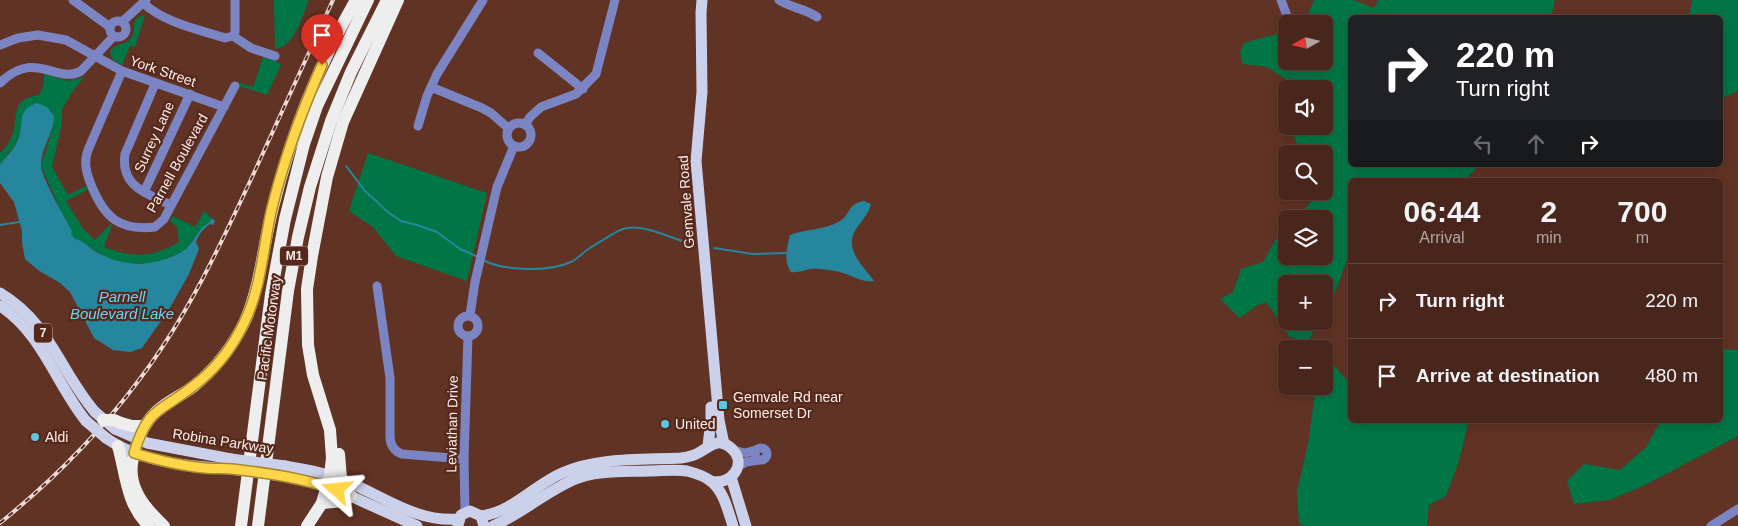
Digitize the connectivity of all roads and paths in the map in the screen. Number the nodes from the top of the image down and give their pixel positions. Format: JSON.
{"nodes":[{"id":1,"x":73,"y":0,"type":"edge"},
{"id":2,"x":82,"y":0,"type":"edge"},
{"id":3,"x":235,"y":0,"type":"edge"},
{"id":4,"x":356,"y":0,"type":"edge"},
{"id":5,"x":368,"y":0,"type":"edge"},
{"id":6,"x":387,"y":0,"type":"edge"},
{"id":7,"x":398,"y":0,"type":"edge"},
{"id":8,"x":483,"y":0,"type":"edge"},
{"id":9,"x":615,"y":0,"type":"edge"},
{"id":10,"x":702,"y":0,"type":"edge"},
{"id":11,"x":779,"y":0,"type":"edge"},
{"id":12,"x":1281,"y":0,"type":"edge"},
{"id":13,"x":144,"y":2,"type":"edge"},
{"id":14,"x":1287,"y":15,"type":"edge"},
{"id":15,"x":817,"y":17,"type":"dead end"},
{"id":16,"x":115,"y":24,"type":"junction"},
{"id":17,"x":114,"y":36,"type":"junction"},
{"id":18,"x":233,"y":36,"type":"junction"},
{"id":19,"x":0,"y":45,"type":"edge"},
{"id":20,"x":538,"y":53,"type":"dead end"},
{"id":21,"x":275,"y":56,"type":"dead end"},
{"id":22,"x":95,"y":57,"type":"junction"},
{"id":23,"x":122,"y":71,"type":"junction"},
{"id":24,"x":0,"y":84,"type":"edge"},
{"id":25,"x":155,"y":84,"type":"junction"},
{"id":26,"x":235,"y":86,"type":"dead end"},
{"id":27,"x":431,"y":87,"type":"junction"},
{"id":28,"x":583,"y":89,"type":"junction"},
{"id":29,"x":190,"y":94,"type":"junction"},
{"id":30,"x":224,"y":107,"type":"junction"},
{"id":31,"x":525,"y":125,"type":"junction"},
{"id":32,"x":418,"y":126,"type":"dead end"},
{"id":33,"x":509,"y":129,"type":"junction"},
{"id":34,"x":514,"y":146,"type":"junction"},
{"id":35,"x":144,"y":192,"type":"junction"},
{"id":36,"x":171,"y":205,"type":"junction"},
{"id":37,"x":377,"y":286,"type":"dead end"},
{"id":38,"x":0,"y":293,"type":"edge"},
{"id":39,"x":0,"y":306,"type":"edge"},
{"id":40,"x":470,"y":316,"type":"junction"},
{"id":41,"x":468,"y":336,"type":"junction"},
{"id":42,"x":712,"y":343,"type":"junction"},
{"id":43,"x":99,"y":416,"type":"joint"},
{"id":44,"x":118,"y":426,"type":"junction"},
{"id":45,"x":144,"y":426,"type":"junction"},
{"id":46,"x":118,"y":446,"type":"junction"},
{"id":47,"x":136,"y":447,"type":"junction"},
{"id":48,"x":729,"y":447,"type":"junction"},
{"id":49,"x":704,"y":449,"type":"junction"},
{"id":50,"x":464,"y":459,"type":"junction"},
{"id":51,"x":737,"y":467,"type":"junction"},
{"id":52,"x":731,"y":478,"type":"junction"},
{"id":53,"x":707,"y":479,"type":"junction"},
{"id":54,"x":333,"y":480,"type":"junction"},
{"id":55,"x":351,"y":496,"type":"junction"},
{"id":56,"x":322,"y":503,"type":"junction"},
{"id":57,"x":1738,"y":509,"type":"edge"},
{"id":58,"x":461,"y":519,"type":"edge"},
{"id":59,"x":482,"y":521,"type":"edge"},
{"id":60,"x":149,"y":526,"type":"edge"},
{"id":61,"x":164,"y":526,"type":"edge"},
{"id":62,"x":241,"y":526,"type":"edge"},
{"id":63,"x":258,"y":526,"type":"edge"},
{"id":64,"x":307,"y":526,"type":"edge"},
{"id":65,"x":417,"y":526,"type":"edge"},
{"id":66,"x":493,"y":526,"type":"edge"},
{"id":67,"x":733,"y":526,"type":"edge"},
{"id":68,"x":746,"y":526,"type":"edge"},
{"id":69,"x":1711,"y":526,"type":"edge"}],
"edges":[{"from":1,"to":16,"type":"street"},
{"from":2,"to":16,"type":"street"},
{"from":3,"to":18,"type":"street"},
{"from":4,"to":45,"type":"highway"},
{"from":5,"to":62,"type":"highway","name":"Pacific Motorway","number":"M1"},
{"from":6,"to":63,"type":"highway","name":"Pacific Motorway","number":"M1"},
{"from":7,"to":54,"type":"highway"},
{"from":8,"to":27,"type":"street"},
{"from":9,"to":28,"type":"street"},
{"from":10,"to":42,"type":"main road","name":"Gemvale Road"},
{"from":11,"to":15,"type":"street"},
{"from":12,"to":14,"type":"street"},
{"from":13,"to":16,"type":"street"},
{"from":13,"to":18,"type":"street"},
{"from":16,"to":17,"type":"street"},
{"from":16,"to":17,"type":"street"},
{"from":17,"to":22,"type":"street"},
{"from":18,"to":21,"type":"street"},
{"from":19,"to":22,"type":"street","name":"York Street"},
{"from":20,"to":28,"type":"street"},
{"from":22,"to":23,"type":"street","name":"York Street"},
{"from":22,"to":24,"type":"street"},
{"from":23,"to":25,"type":"street","name":"York Street"},
{"from":23,"to":36,"type":"street","name":"Parnell Boulevard"},
{"from":25,"to":29,"type":"street","name":"York Street"},
{"from":25,"to":35,"type":"street"},
{"from":26,"to":30,"type":"street","name":"Parnell Boulevard"},
{"from":27,"to":32,"type":"street"},
{"from":27,"to":33,"type":"street"},
{"from":28,"to":31,"type":"street"},
{"from":29,"to":30,"type":"street","name":"York Street"},
{"from":29,"to":35,"type":"street","name":"Surrey Lane"},
{"from":30,"to":36,"type":"street","name":"Parnell Boulevard"},
{"from":31,"to":33,"type":"street"},
{"from":31,"to":34,"type":"street"},
{"from":33,"to":34,"type":"street"},
{"from":34,"to":40,"type":"street","name":"Leviathan Drive"},
{"from":35,"to":36,"type":"street"},
{"from":37,"to":50,"type":"street"},
{"from":38,"to":43,"type":"main road","number":"7"},
{"from":39,"to":46,"type":"main road","name":"Robina Parkway","number":"7","bridge":true},
{"from":40,"to":41,"type":"street","name":"Leviathan Drive"},
{"from":40,"to":41,"type":"street","name":"Leviathan Drive"},
{"from":41,"to":50,"type":"street","name":"Leviathan Drive"},
{"from":42,"to":48,"type":"main road","name":"Gemvale Road"},
{"from":42,"to":49,"type":"main road","name":"Gemvale Road"},
{"from":43,"to":44,"type":"highway","bridge":true},
{"from":44,"to":45,"type":"highway"},
{"from":44,"to":47,"type":"main road","name":"Robina Parkway","number":"7"},
{"from":45,"to":47,"type":"highway"},
{"from":46,"to":47,"type":"main road","name":"Robina Parkway","number":"7"},
{"from":46,"to":60,"type":"highway"},
{"from":47,"to":54,"type":"main road","name":"Robina Parkway","number":"7","bridge":true},
{"from":47,"to":61,"type":"highway"},
{"from":48,"to":49,"type":"main road"},
{"from":48,"to":51,"type":"main road"},
{"from":48,"to":51,"type":"street"},
{"from":49,"to":53,"type":"main road"},
{"from":49,"to":59,"type":"main road"},
{"from":50,"to":58,"type":"street","name":"Leviathan Drive"},
{"from":51,"to":52,"type":"main road"},
{"from":52,"to":53,"type":"main road"},
{"from":52,"to":68,"type":"main road"},
{"from":53,"to":66,"type":"main road"},
{"from":53,"to":67,"type":"main road"},
{"from":54,"to":55,"type":"main road"},
{"from":54,"to":56,"type":"highway"},
{"from":54,"to":58,"type":"main road"},
{"from":55,"to":56,"type":"highway"},
{"from":55,"to":65,"type":"main road"},
{"from":56,"to":64,"type":"highway"},
{"from":57,"to":69,"type":"street"},
{"from":58,"to":59,"type":"main road"}]}
